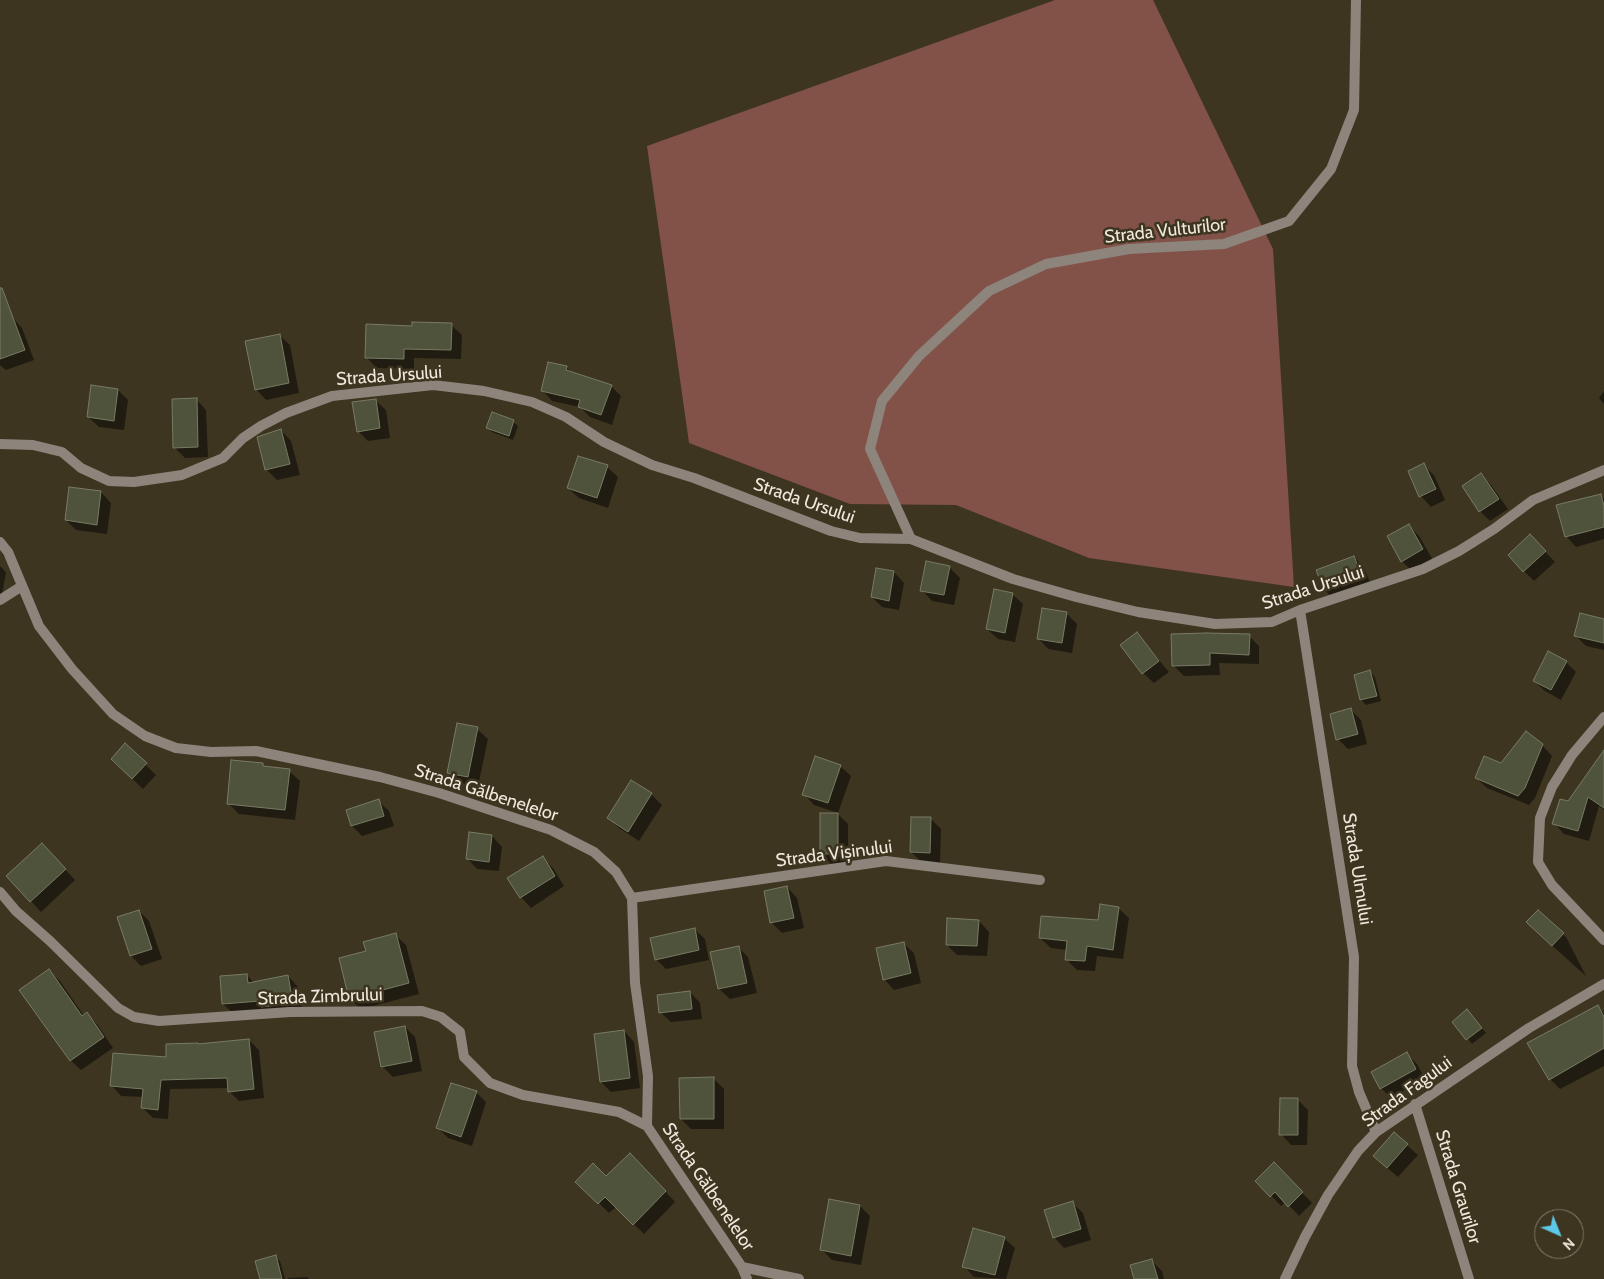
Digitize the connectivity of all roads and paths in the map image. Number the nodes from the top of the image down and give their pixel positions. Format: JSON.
{"nodes":[{"id":1,"x":1356,"y":0,"type":"edge"},
{"id":2,"x":0,"y":444,"type":"edge"},
{"id":3,"x":1604,"y":470,"type":"edge"},
{"id":4,"x":911,"y":539,"type":"junction"},
{"id":5,"x":0,"y":542,"type":"edge"},
{"id":6,"x":22,"y":586,"type":"junction"},
{"id":7,"x":0,"y":600,"type":"edge"},
{"id":8,"x":1300,"y":610,"type":"junction"},
{"id":9,"x":1604,"y":717,"type":"edge"},
{"id":10,"x":1040,"y":880,"type":"dead end"},
{"id":11,"x":0,"y":892,"type":"edge"},
{"id":12,"x":632,"y":898,"type":"junction"},
{"id":13,"x":1604,"y":940,"type":"edge"},
{"id":14,"x":1604,"y":984,"type":"edge"},
{"id":15,"x":1415,"y":1104,"type":"junction"},
{"id":16,"x":647,"y":1126,"type":"junction"},
{"id":17,"x":1376,"y":1132,"type":"junction"},
{"id":18,"x":742,"y":1267,"type":"junction"},
{"id":19,"x":747,"y":1279,"type":"edge"},
{"id":20,"x":799,"y":1279,"type":"edge"},
{"id":21,"x":1285,"y":1279,"type":"edge"},
{"id":22,"x":1469,"y":1279,"type":"edge"}],
"edges":[{"from":1,"to":4,"type":"street","name":"Strada Vulturilor"},
{"from":2,"to":4,"type":"street","name":"Strada Ursului"},
{"from":3,"to":8,"type":"street","name":"Strada Ursului"},
{"from":4,"to":8,"type":"street","name":"Strada Ursului"},
{"from":5,"to":6,"type":"street","name":"Strada Gălbenelelor"},
{"from":6,"to":7,"type":"street"},
{"from":6,"to":12,"type":"street","name":"Strada Gălbenelelor"},
{"from":8,"to":17,"type":"street","name":"Strada Ulmului"},
{"from":9,"to":13,"type":"street"},
{"from":10,"to":12,"type":"street","name":"Strada Vișinului"},
{"from":11,"to":16,"type":"street","name":"Strada Zimbrului"},
{"from":12,"to":16,"type":"street","name":"Strada Gălbenelelor"},
{"from":14,"to":15,"type":"street","name":"Strada Fagului"},
{"from":15,"to":17,"type":"street","name":"Strada Fagului"},
{"from":15,"to":22,"type":"street","name":"Strada Graurilor"},
{"from":16,"to":18,"type":"street","name":"Strada Gălbenelelor"},
{"from":17,"to":21,"type":"street","name":"Strada Fagului"},
{"from":18,"to":19,"type":"street","name":"Strada Gălbenelelor"},
{"from":18,"to":20,"type":"street"}]}
